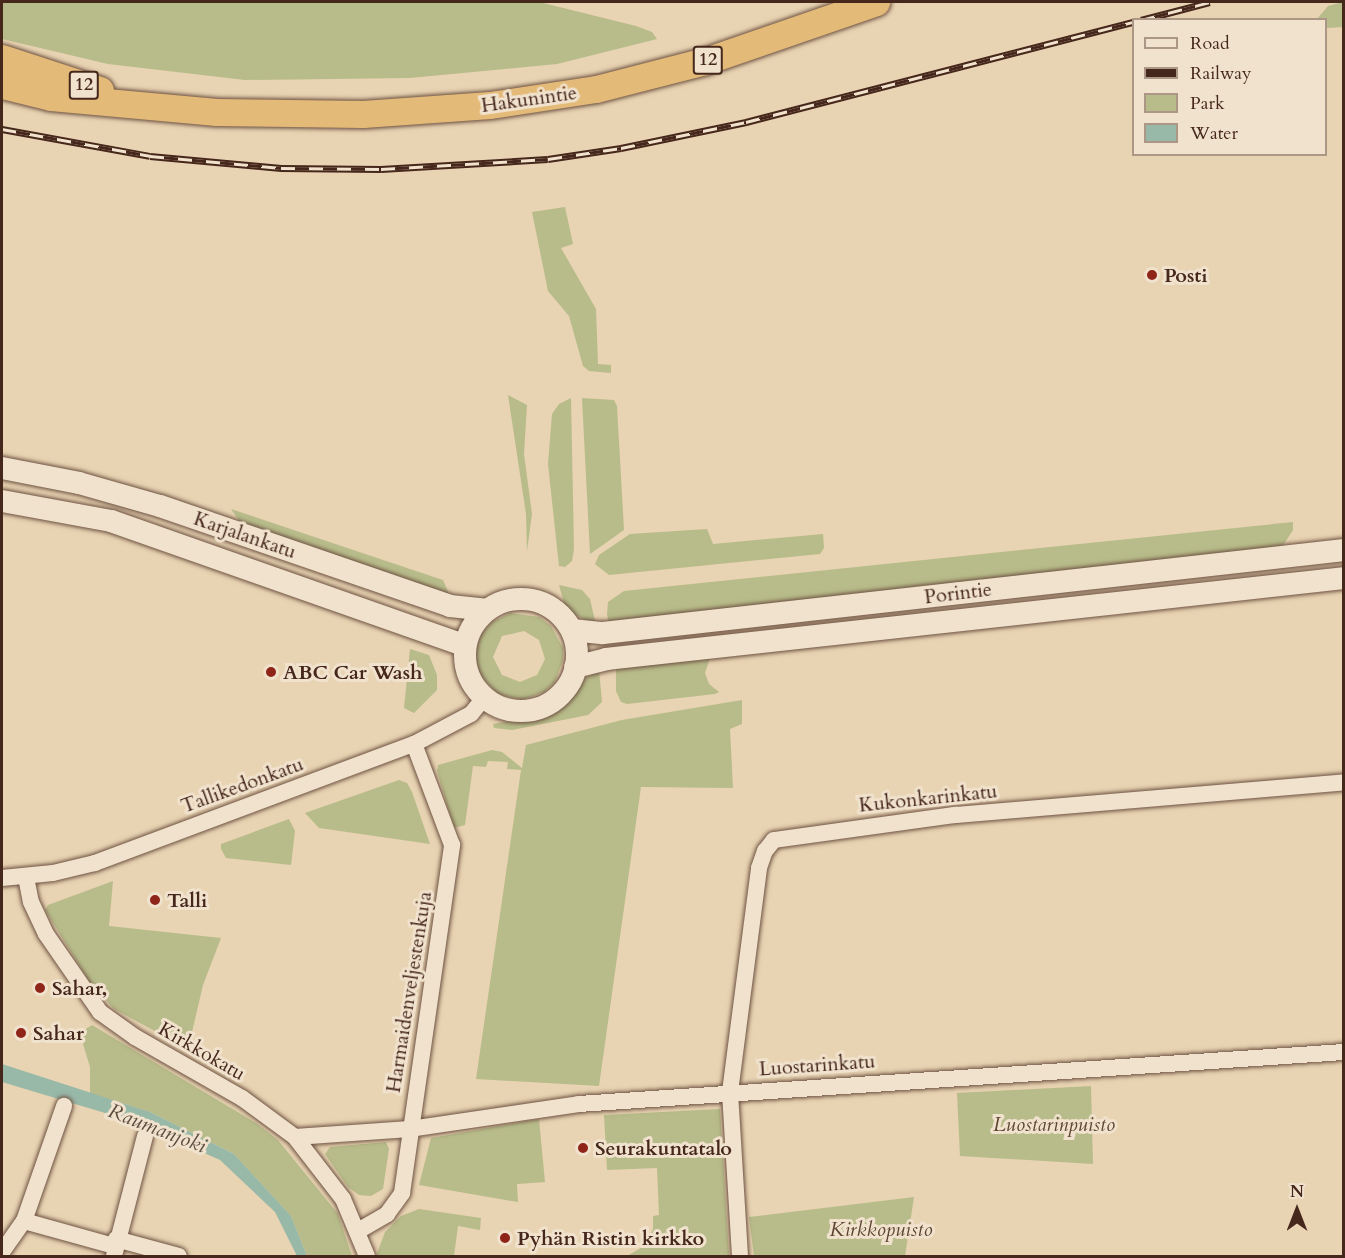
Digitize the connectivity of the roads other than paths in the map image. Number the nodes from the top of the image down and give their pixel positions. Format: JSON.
{"nodes":[{"id":1,"x":876,"y":2,"type":"edge"},
{"id":2,"x":2,"y":58,"type":"edge"},
{"id":3,"x":2,"y":85,"type":"edge"},
{"id":4,"x":168,"y":108,"type":"junction"},
{"id":5,"x":2,"y":468,"type":"edge"},
{"id":6,"x":2,"y":501,"type":"edge"},
{"id":7,"x":1344,"y":550,"type":"edge"},
{"id":8,"x":1344,"y":578,"type":"edge"},
{"id":9,"x":486,"y":610,"type":"junction"},
{"id":10,"x":572,"y":630,"type":"junction"},
{"id":11,"x":464,"y":645,"type":"junction"},
{"id":12,"x":575,"y":667,"type":"junction"},
{"id":13,"x":484,"y":699,"type":"junction"},
{"id":14,"x":414,"y":744,"type":"junction"},
{"id":15,"x":1344,"y":783,"type":"edge"},
{"id":16,"x":26,"y":877,"type":"junction"},
{"id":17,"x":2,"y":878,"type":"edge"},
{"id":18,"x":1344,"y":1052,"type":"edge"},
{"id":19,"x":730,"y":1092,"type":"junction"},
{"id":20,"x":64,"y":1106,"type":"dead end"},
{"id":21,"x":410,"y":1128,"type":"junction"},
{"id":22,"x":145,"y":1137,"type":"dead end"},
{"id":23,"x":296,"y":1137,"type":"junction"},
{"id":24,"x":24,"y":1221,"type":"junction"},
{"id":25,"x":358,"y":1231,"type":"junction"},
{"id":26,"x":115,"y":1248,"type":"edge"},
{"id":27,"x":2,"y":1252,"type":"edge"},
{"id":28,"x":179,"y":1257,"type":"edge"},
{"id":29,"x":367,"y":1257,"type":"edge"},
{"id":30,"x":740,"y":1257,"type":"edge"}],
"edges":[{"from":1,"to":4,"type":"highway","name":"Hakunintie","number":"12"},
{"from":2,"to":4,"type":"highway","name":"Hakunintie","number":"12"},
{"from":3,"to":4,"type":"highway","name":"Hakunintie","number":"12"},
{"from":5,"to":9,"type":"main road","name":"Karjalankatu"},
{"from":6,"to":11,"type":"main road","name":"Karjalankatu"},
{"from":7,"to":10,"type":"main road","name":"Porintie"},
{"from":8,"to":12,"type":"main road","name":"Porintie"},
{"from":9,"to":10,"type":"main road"},
{"from":9,"to":11,"type":"main road"},
{"from":10,"to":12,"type":"main road"},
{"from":11,"to":13,"type":"main road"},
{"from":12,"to":13,"type":"main road"},
{"from":13,"to":14,"type":"street","name":"Tallikedonkatu"},
{"from":14,"to":16,"type":"street","name":"Tallikedonkatu"},
{"from":14,"to":21,"type":"street","name":"Harmaidenveljestenkuja"},
{"from":15,"to":19,"type":"street","name":"Kukonkarinkatu"},
{"from":16,"to":17,"type":"street","name":"Tallikedonkatu"},
{"from":16,"to":23,"type":"street","name":"Kirkkokatu"},
{"from":18,"to":19,"type":"street","name":"Luostarinkatu"},
{"from":19,"to":21,"type":"street","name":"Luostarinkatu"},
{"from":19,"to":30,"type":"street"},
{"from":20,"to":24,"type":"street"},
{"from":21,"to":23,"type":"street","name":"Luostarinkatu"},
{"from":21,"to":25,"type":"street","name":"Harmaidenveljestenkuja"},
{"from":22,"to":26,"type":"street"},
{"from":23,"to":25,"type":"street","name":"Kirkkokatu"},
{"from":24,"to":26,"type":"street"},
{"from":24,"to":27,"type":"street"},
{"from":25,"to":29,"type":"street","name":"Kirkkokatu"},
{"from":26,"to":28,"type":"street"}]}
